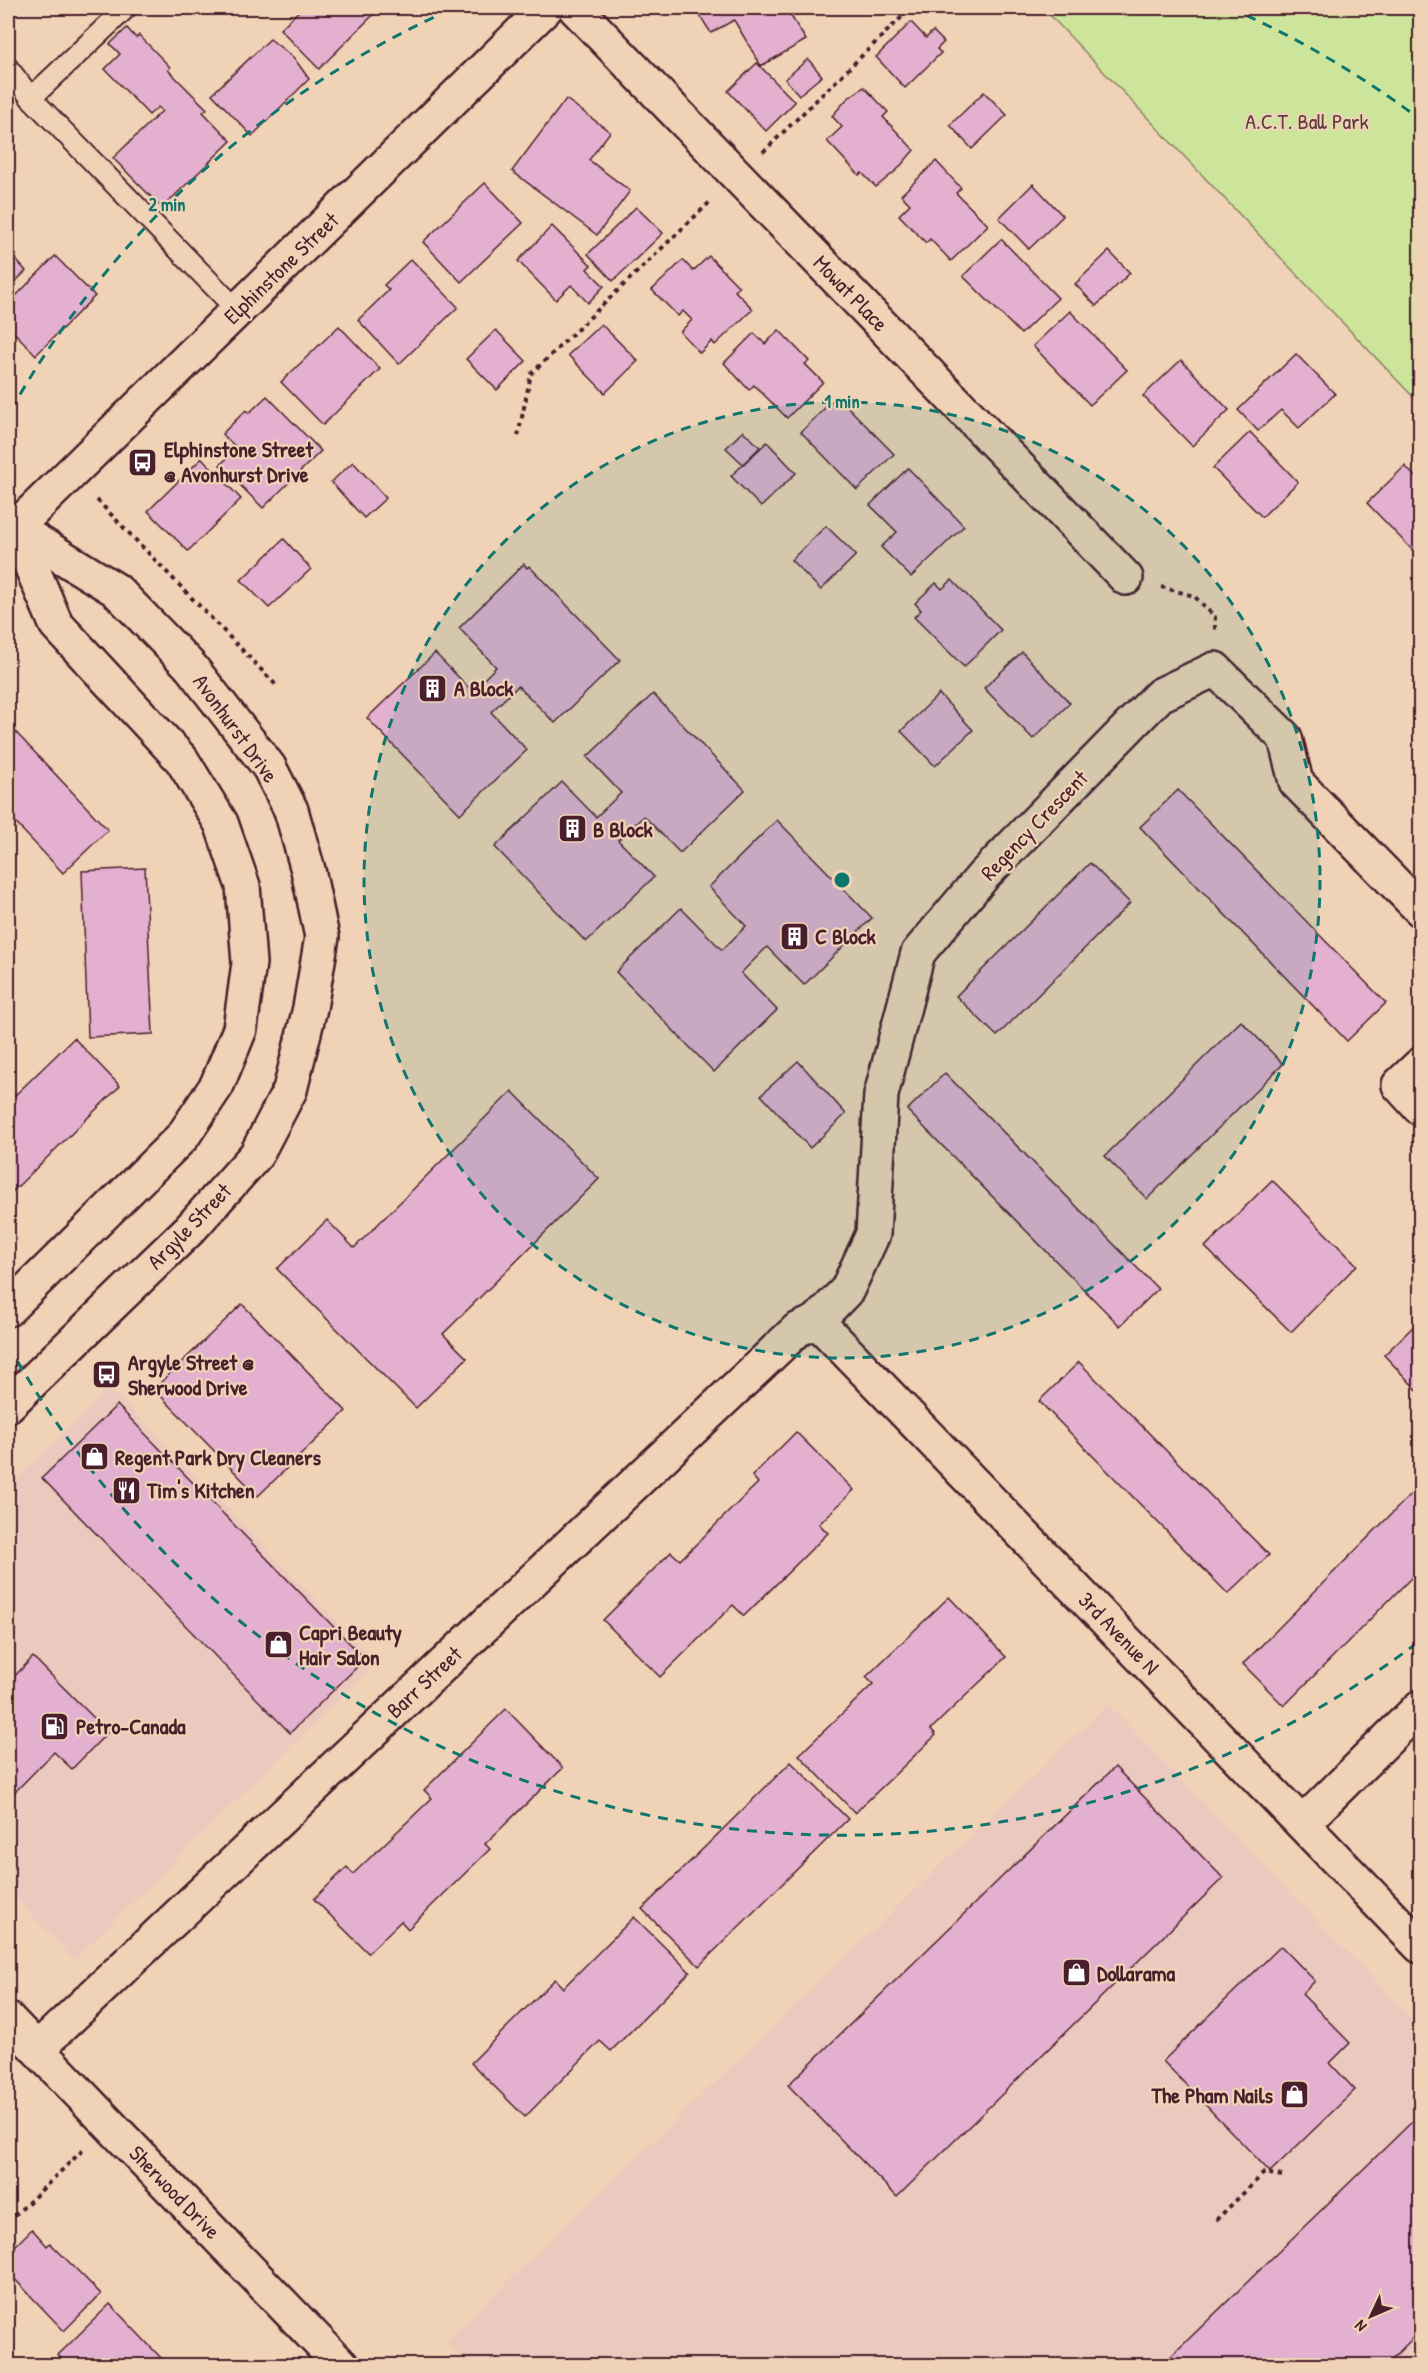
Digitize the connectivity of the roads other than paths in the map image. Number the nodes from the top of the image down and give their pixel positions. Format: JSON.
{"nodes":[{"id":1,"x":126,"y":8,"type":"edge"},
{"id":2,"x":546,"y":8,"type":"edge"},
{"id":3,"x":575,"y":8,"type":"edge"},
{"id":4,"x":8,"y":68,"type":"edge"},
{"id":5,"x":31,"y":98,"type":"junction"},
{"id":6,"x":237,"y":311,"type":"junction"},
{"id":7,"x":11,"y":524,"type":"edge"},
{"id":8,"x":1126,"y":578,"type":"road end"},
{"id":9,"x":1420,"y":909,"type":"edge"},
{"id":10,"x":310,"y":1008,"type":"joint"},
{"id":11,"x":1420,"y":1065,"type":"edge"},
{"id":12,"x":1420,"y":1108,"type":"edge"},
{"id":13,"x":8,"y":1309,"type":"edge"},
{"id":14,"x":817,"y":1321,"type":"junction"},
{"id":15,"x":8,"y":1405,"type":"edge"},
{"id":16,"x":1420,"y":1707,"type":"edge"},
{"id":17,"x":1303,"y":1823,"type":"junction"},
{"id":18,"x":1420,"y":1946,"type":"edge"},
{"id":19,"x":8,"y":2019,"type":"edge"},
{"id":20,"x":37,"y":2049,"type":"junction"},
{"id":21,"x":342,"y":2366,"type":"edge"}],
"edges":[{"from":1,"to":5,"type":"lane"},
{"from":2,"to":6,"type":"street","name":"Elphinstone Street"},
{"from":3,"to":8,"type":"street","name":"Mowat Place"},
{"from":4,"to":5,"type":"lane"},
{"from":5,"to":6,"type":"lane"},
{"from":6,"to":7,"type":"street","name":"Elphinstone Street"},
{"from":7,"to":10,"type":"street","name":"Avonhurst Drive"},
{"from":7,"to":13,"type":"street"},
{"from":9,"to":14,"type":"street","name":"Regency Crescent"},
{"from":10,"to":15,"type":"street","name":"Argyle Street"},
{"from":11,"to":12,"type":"street"},
{"from":14,"to":17,"type":"street","name":"3rd Avenue N"},
{"from":14,"to":20,"type":"street","name":"Barr Street"},
{"from":16,"to":17,"type":"street"},
{"from":17,"to":18,"type":"street","name":"3rd Avenue N"},
{"from":19,"to":20,"type":"street","name":"Sherwood Drive"},
{"from":20,"to":21,"type":"street","name":"Sherwood Drive"}]}
